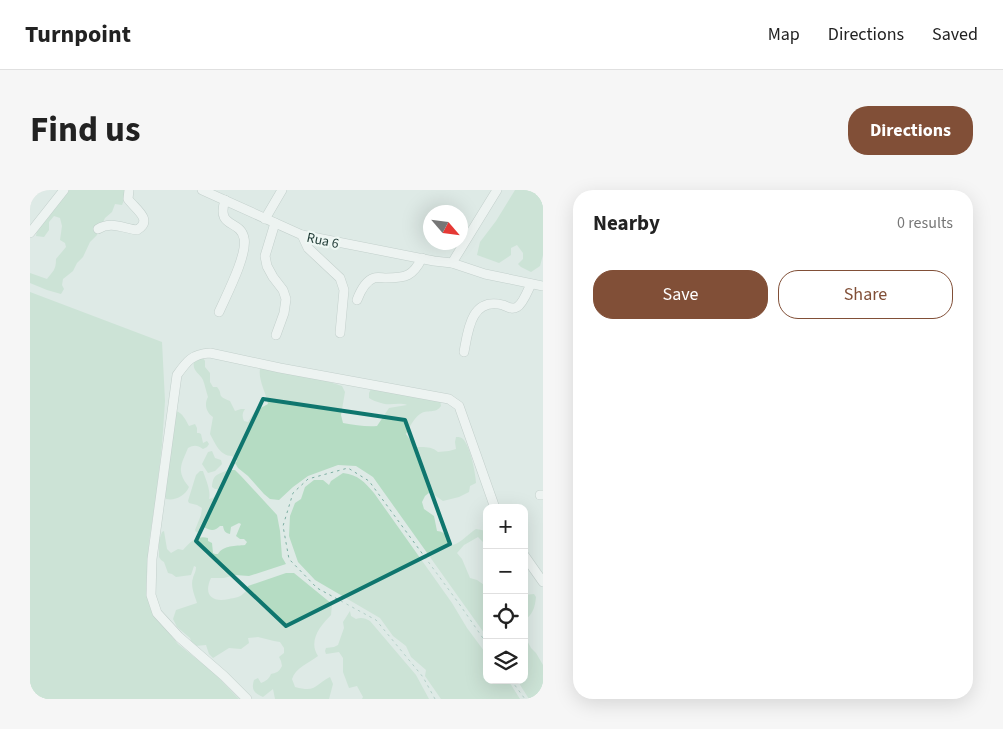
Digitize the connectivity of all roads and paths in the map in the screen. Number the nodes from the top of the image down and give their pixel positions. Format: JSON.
{"nodes":[{"id":1,"x":64,"y":190,"type":"edge"},
{"id":2,"x":129,"y":190,"type":"edge"},
{"id":3,"x":202,"y":190,"type":"edge"},
{"id":4,"x":282,"y":190,"type":"edge"},
{"id":5,"x":497,"y":190,"type":"edge"},
{"id":6,"x":224,"y":200,"type":"junction"},
{"id":7,"x":265,"y":219,"type":"junction"},
{"id":8,"x":275,"y":223,"type":"junction"},
{"id":9,"x":98,"y":230,"type":"dead end"},
{"id":10,"x":30,"y":233,"type":"edge"},
{"id":11,"x":302,"y":236,"type":"junction"},
{"id":12,"x":422,"y":258,"type":"junction"},
{"id":13,"x":452,"y":264,"type":"junction"},
{"id":14,"x":531,"y":284,"type":"junction"},
{"id":15,"x":543,"y":286,"type":"edge"},
{"id":16,"x":357,"y":300,"type":"dead end"},
{"id":17,"x":218,"y":312,"type":"dead end"},
{"id":18,"x":340,"y":333,"type":"dead end"},
{"id":19,"x":276,"y":335,"type":"dead end"},
{"id":20,"x":464,"y":352,"type":"dead end"},
{"id":21,"x":494,"y":504,"type":"edge"},
{"id":22,"x":528,"y":561,"type":"edge"},
{"id":23,"x":543,"y":582,"type":"edge"},
{"id":24,"x":484,"y":639,"type":"edge"},
{"id":25,"x":515,"y":684,"type":"edge"},
{"id":26,"x":247,"y":699,"type":"edge"},
{"id":27,"x":434,"y":699,"type":"edge"},
{"id":28,"x":524,"y":699,"type":"edge"}],
"edges":[{"from":1,"to":10,"type":"street"},
{"from":2,"to":9,"type":"street"},
{"from":3,"to":6,"type":"street","name":"Rua 6"},
{"from":4,"to":7,"type":"street"},
{"from":5,"to":13,"type":"street"},
{"from":6,"to":7,"type":"street","name":"Rua 6"},
{"from":6,"to":17,"type":"street"},
{"from":7,"to":8,"type":"street","name":"Rua 6"},
{"from":8,"to":11,"type":"street","name":"Rua 6"},
{"from":8,"to":19,"type":"street"},
{"from":11,"to":12,"type":"street","name":"Rua 6"},
{"from":11,"to":18,"type":"street"},
{"from":12,"to":13,"type":"street","name":"Rua 6"},
{"from":12,"to":16,"type":"street"},
{"from":13,"to":14,"type":"street","name":"Rua 6"},
{"from":14,"to":15,"type":"street","name":"Rua 6"},
{"from":14,"to":20,"type":"street"},
{"from":21,"to":26,"type":"street"},
{"from":22,"to":23,"type":"street"},
{"from":24,"to":27,"type":"path"},
{"from":25,"to":28,"type":"path"}]}
